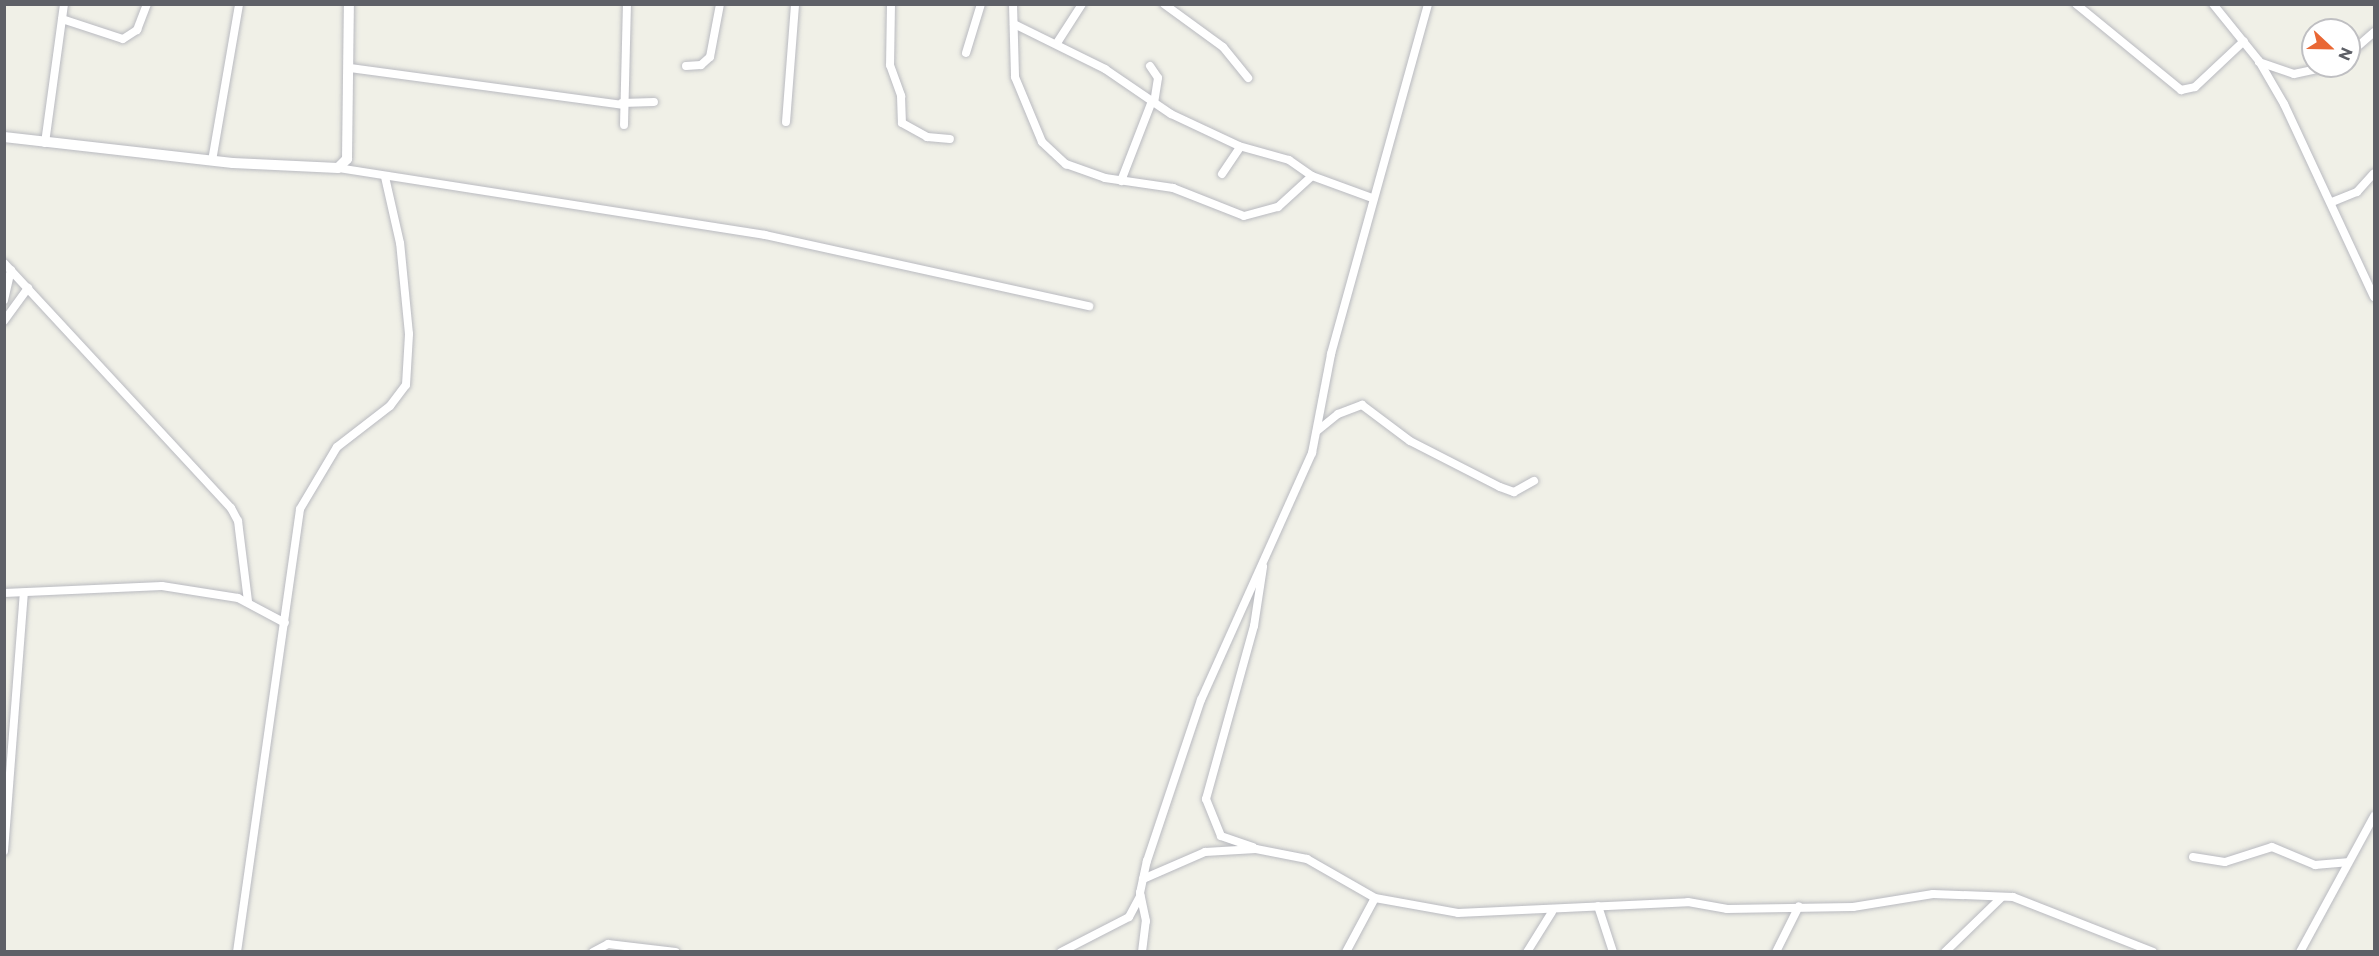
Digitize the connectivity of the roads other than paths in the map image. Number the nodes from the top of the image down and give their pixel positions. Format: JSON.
{"nodes":[{"id":1,"x":64,"y":4,"type":"edge"},
{"id":2,"x":147,"y":4,"type":"edge"},
{"id":3,"x":239,"y":4,"type":"edge"},
{"id":4,"x":349,"y":4,"type":"edge"},
{"id":5,"x":627,"y":4,"type":"edge"},
{"id":6,"x":720,"y":4,"type":"edge"},
{"id":7,"x":795,"y":4,"type":"edge"},
{"id":8,"x":891,"y":4,"type":"edge"},
{"id":9,"x":981,"y":4,"type":"edge"},
{"id":10,"x":1013,"y":4,"type":"edge"},
{"id":11,"x":1082,"y":4,"type":"edge"},
{"id":12,"x":1164,"y":4,"type":"edge"},
{"id":13,"x":1428,"y":4,"type":"edge"},
{"id":14,"x":2076,"y":4,"type":"edge"},
{"id":15,"x":2213,"y":4,"type":"edge"},
{"id":16,"x":62,"y":19,"type":"junction"},
{"id":17,"x":1014,"y":24,"type":"junction"},
{"id":18,"x":2374,"y":32,"type":"edge"},
{"id":19,"x":2244,"y":41,"type":"junction"},
{"id":20,"x":1057,"y":43,"type":"junction"},
{"id":21,"x":2361,"y":43,"type":"edge"},
{"id":22,"x":966,"y":52,"type":"dead end"},
{"id":23,"x":2259,"y":61,"type":"junction"},
{"id":24,"x":686,"y":66,"type":"dead end"},
{"id":25,"x":1150,"y":66,"type":"dead end"},
{"id":26,"x":350,"y":68,"type":"junction"},
{"id":27,"x":2301,"y":73,"type":"edge"},
{"id":28,"x":1248,"y":78,"type":"dead end"},
{"id":29,"x":654,"y":102,"type":"dead end"},
{"id":30,"x":1153,"y":102,"type":"junction"},
{"id":31,"x":622,"y":104,"type":"junction"},
{"id":32,"x":786,"y":122,"type":"dead end"},
{"id":33,"x":624,"y":126,"type":"dead end"},
{"id":34,"x":4,"y":137,"type":"edge"},
{"id":35,"x":950,"y":139,"type":"dead end"},
{"id":36,"x":45,"y":143,"type":"junction"},
{"id":37,"x":1240,"y":147,"type":"junction"},
{"id":38,"x":212,"y":161,"type":"junction"},
{"id":39,"x":338,"y":168,"type":"junction"},
{"id":40,"x":2374,"y":173,"type":"edge"},
{"id":41,"x":1222,"y":174,"type":"dead end"},
{"id":42,"x":1312,"y":176,"type":"junction"},
{"id":43,"x":385,"y":177,"type":"junction"},
{"id":44,"x":1121,"y":181,"type":"junction"},
{"id":45,"x":2370,"y":184,"type":"edge"},
{"id":46,"x":1372,"y":198,"type":"junction"},
{"id":47,"x":2332,"y":201,"type":"junction"},
{"id":48,"x":8,"y":266,"type":"edge"},
{"id":49,"x":28,"y":288,"type":"junction"},
{"id":50,"x":2374,"y":297,"type":"edge"},
{"id":51,"x":4,"y":300,"type":"edge"},
{"id":52,"x":1089,"y":306,"type":"dead end"},
{"id":53,"x":4,"y":321,"type":"edge"},
{"id":54,"x":1317,"y":431,"type":"junction"},
{"id":55,"x":1534,"y":481,"type":"dead end"},
{"id":56,"x":1264,"y":554,"type":"junction"},
{"id":57,"x":4,"y":593,"type":"edge"},
{"id":58,"x":24,"y":593,"type":"junction"},
{"id":59,"x":248,"y":601,"type":"junction"},
{"id":60,"x":285,"y":623,"type":"junction"},
{"id":61,"x":2374,"y":816,"type":"edge"},
{"id":62,"x":6,"y":817,"type":"edge"},
{"id":63,"x":1256,"y":849,"type":"junction"},
{"id":64,"x":4,"y":851,"type":"edge"},
{"id":65,"x":2193,"y":857,"type":"dead end"},
{"id":66,"x":2347,"y":862,"type":"junction"},
{"id":67,"x":1143,"y":879,"type":"junction"},
{"id":68,"x":1140,"y":896,"type":"junction"},
{"id":69,"x":2002,"y":897,"type":"junction"},
{"id":70,"x":1375,"y":898,"type":"junction"},
{"id":71,"x":1598,"y":906,"type":"junction"},
{"id":72,"x":1799,"y":906,"type":"junction"},
{"id":73,"x":1552,"y":912,"type":"junction"},
{"id":74,"x":237,"y":951,"type":"edge"},
{"id":75,"x":593,"y":951,"type":"edge"},
{"id":76,"x":676,"y":951,"type":"edge"},
{"id":77,"x":1061,"y":951,"type":"edge"},
{"id":78,"x":1142,"y":951,"type":"edge"},
{"id":79,"x":1346,"y":951,"type":"edge"},
{"id":80,"x":1527,"y":951,"type":"edge"},
{"id":81,"x":1613,"y":951,"type":"edge"},
{"id":82,"x":1776,"y":951,"type":"edge"},
{"id":83,"x":1945,"y":951,"type":"edge"},
{"id":84,"x":2153,"y":951,"type":"edge"},
{"id":85,"x":2300,"y":951,"type":"edge"}],
"edges":[{"from":1,"to":16,"type":"street"},
{"from":2,"to":16,"type":"street"},
{"from":3,"to":38,"type":"street"},
{"from":4,"to":26,"type":"street"},
{"from":5,"to":31,"type":"street"},
{"from":6,"to":24,"type":"street"},
{"from":7,"to":32,"type":"street"},
{"from":8,"to":35,"type":"street"},
{"from":9,"to":22,"type":"street"},
{"from":10,"to":17,"type":"street"},
{"from":11,"to":20,"type":"street"},
{"from":12,"to":28,"type":"street"},
{"from":13,"to":46,"type":"street"},
{"from":14,"to":19,"type":"street"},
{"from":15,"to":19,"type":"street"},
{"from":16,"to":36,"type":"street"},
{"from":17,"to":20,"type":"street"},
{"from":17,"to":44,"type":"street"},
{"from":18,"to":21,"type":"street"},
{"from":19,"to":23,"type":"street"},
{"from":20,"to":30,"type":"street"},
{"from":23,"to":27,"type":"street"},
{"from":23,"to":47,"type":"street"},
{"from":25,"to":30,"type":"street"},
{"from":26,"to":31,"type":"street"},
{"from":26,"to":39,"type":"street"},
{"from":29,"to":31,"type":"street"},
{"from":30,"to":37,"type":"street"},
{"from":30,"to":44,"type":"street"},
{"from":31,"to":33,"type":"street"},
{"from":34,"to":36,"type":"street"},
{"from":36,"to":38,"type":"street"},
{"from":37,"to":41,"type":"street"},
{"from":37,"to":42,"type":"street"},
{"from":38,"to":39,"type":"street"},
{"from":39,"to":43,"type":"street"},
{"from":40,"to":45,"type":"street"},
{"from":42,"to":44,"type":"street"},
{"from":42,"to":46,"type":"street"},
{"from":43,"to":52,"type":"street"},
{"from":43,"to":60,"type":"street"},
{"from":45,"to":47,"type":"street"},
{"from":46,"to":54,"type":"street"},
{"from":47,"to":50,"type":"street"},
{"from":48,"to":49,"type":"street"},
{"from":48,"to":51,"type":"street"},
{"from":49,"to":53,"type":"street"},
{"from":49,"to":59,"type":"street"},
{"from":54,"to":55,"type":"street"},
{"from":54,"to":56,"type":"street"},
{"from":56,"to":63,"type":"street"},
{"from":56,"to":67,"type":"street"},
{"from":57,"to":58,"type":"street"},
{"from":58,"to":59,"type":"street"},
{"from":58,"to":62,"type":"street"},
{"from":59,"to":60,"type":"street"},
{"from":60,"to":74,"type":"street"},
{"from":61,"to":66,"type":"street"},
{"from":62,"to":64,"type":"street"},
{"from":63,"to":67,"type":"street"},
{"from":63,"to":70,"type":"street"},
{"from":65,"to":66,"type":"street"},
{"from":66,"to":85,"type":"street"},
{"from":67,"to":68,"type":"street"},
{"from":68,"to":77,"type":"street"},
{"from":68,"to":78,"type":"street"},
{"from":69,"to":72,"type":"street"},
{"from":69,"to":83,"type":"street"},
{"from":69,"to":84,"type":"street"},
{"from":70,"to":73,"type":"street"},
{"from":70,"to":79,"type":"street"},
{"from":71,"to":72,"type":"street"},
{"from":71,"to":73,"type":"street"},
{"from":71,"to":81,"type":"street"},
{"from":72,"to":82,"type":"street"},
{"from":73,"to":80,"type":"street"},
{"from":75,"to":76,"type":"street"}]}
